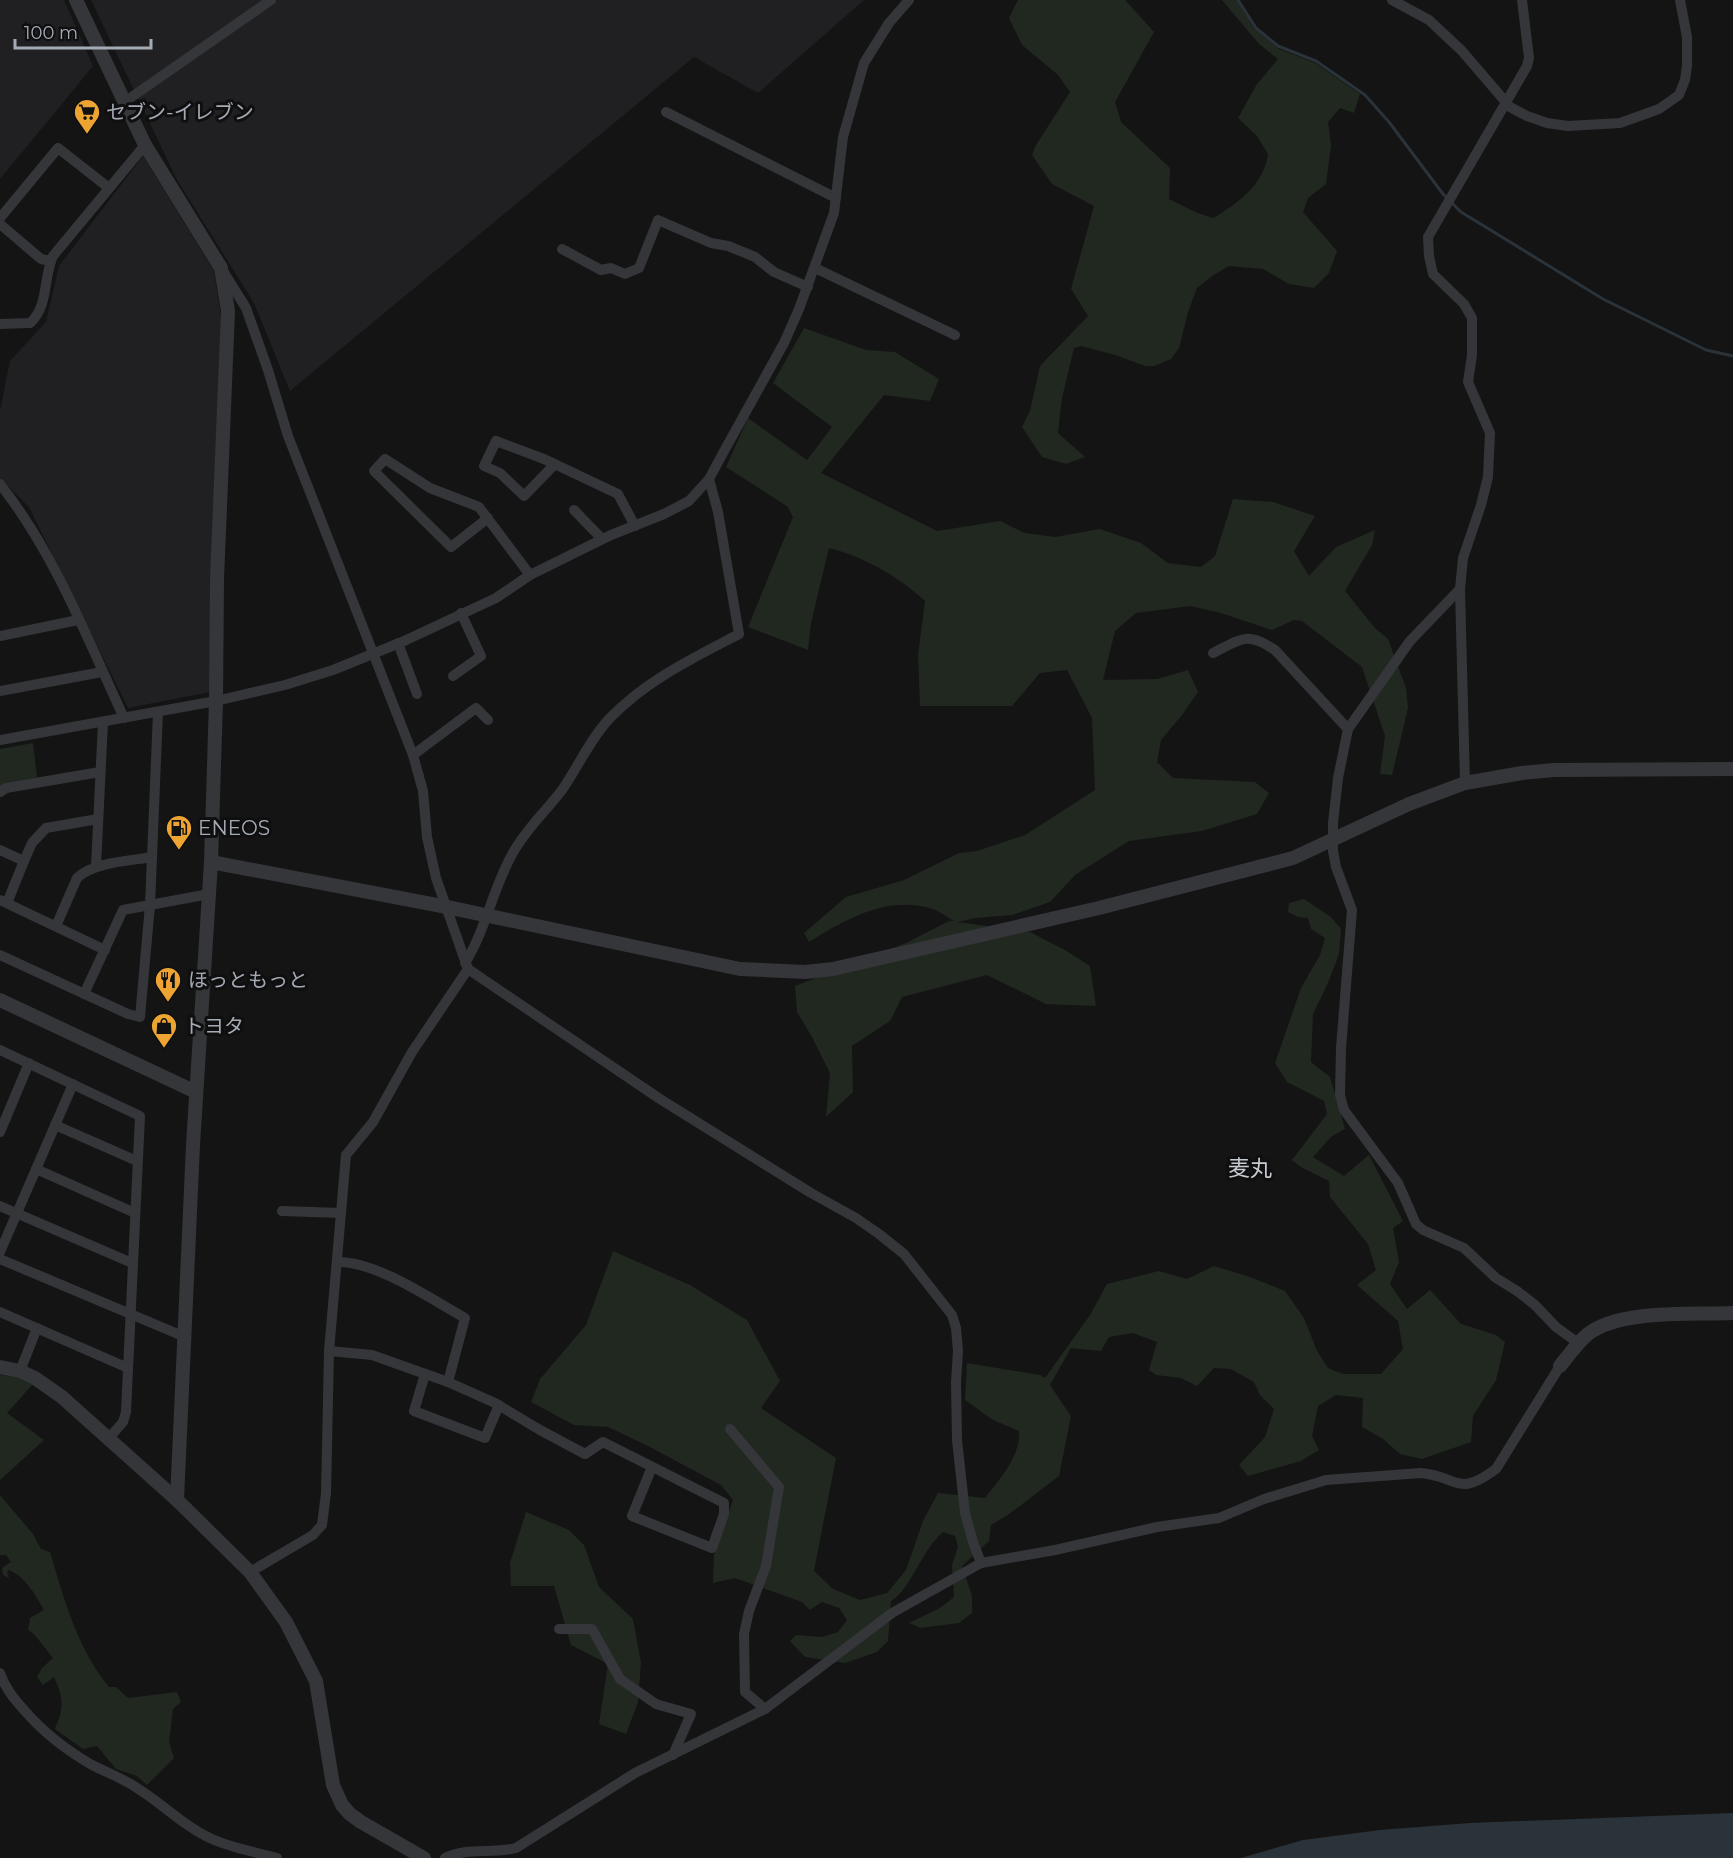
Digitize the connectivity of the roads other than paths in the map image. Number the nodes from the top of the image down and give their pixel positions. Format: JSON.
{"nodes":[{"id":1,"x":76,"y":0,"type":"edge"},
{"id":2,"x":272,"y":0,"type":"edge"},
{"id":3,"x":909,"y":0,"type":"edge"},
{"id":4,"x":1392,"y":0,"type":"edge"},
{"id":5,"x":1522,"y":0,"type":"edge"},
{"id":6,"x":1680,"y":0,"type":"edge"},
{"id":7,"x":1506,"y":102,"type":"junction"},
{"id":8,"x":123,"y":103,"type":"junction"},
{"id":9,"x":666,"y":112,"type":"dead end"},
{"id":10,"x":145,"y":146,"type":"junction"},
{"id":11,"x":109,"y":188,"type":"junction"},
{"id":12,"x":836,"y":198,"type":"junction"},
{"id":13,"x":0,"y":218,"type":"edge"},
{"id":14,"x":0,"y":224,"type":"edge"},
{"id":15,"x":562,"y":249,"type":"dead end"},
{"id":16,"x":51,"y":261,"type":"junction"},
{"id":17,"x":221,"y":268,"type":"junction"},
{"id":18,"x":815,"y":268,"type":"junction"},
{"id":19,"x":808,"y":287,"type":"junction"},
{"id":20,"x":0,"y":324,"type":"edge"},
{"id":21,"x":955,"y":335,"type":"dead end"},
{"id":22,"x":555,"y":464,"type":"junction"},
{"id":23,"x":709,"y":478,"type":"junction"},
{"id":24,"x":0,"y":484,"type":"edge"},
{"id":25,"x":574,"y":510,"type":"dead end"},
{"id":26,"x":488,"y":518,"type":"junction"},
{"id":27,"x":635,"y":526,"type":"junction"},
{"id":28,"x":602,"y":539,"type":"junction"},
{"id":29,"x":530,"y":575,"type":"junction"},
{"id":30,"x":1460,"y":589,"type":"junction"},
{"id":31,"x":461,"y":613,"type":"junction"},
{"id":32,"x":78,"y":621,"type":"junction"},
{"id":33,"x":0,"y":636,"type":"edge"},
{"id":34,"x":398,"y":643,"type":"junction"},
{"id":35,"x":374,"y":653,"type":"junction"},
{"id":36,"x":1213,"y":653,"type":"dead end"},
{"id":37,"x":102,"y":672,"type":"junction"},
{"id":38,"x":453,"y":676,"type":"dead end"},
{"id":39,"x":0,"y":691,"type":"edge"},
{"id":40,"x":417,"y":694,"type":"dead end"},
{"id":41,"x":216,"y":701,"type":"junction"},
{"id":42,"x":158,"y":712,"type":"junction"},
{"id":43,"x":124,"y":718,"type":"junction"},
{"id":44,"x":488,"y":720,"type":"dead end"},
{"id":45,"x":103,"y":722,"type":"junction"},
{"id":46,"x":1348,"y":729,"type":"junction"},
{"id":47,"x":0,"y":740,"type":"edge"},
{"id":48,"x":413,"y":754,"type":"junction"},
{"id":49,"x":1733,"y":770,"type":"edge"},
{"id":50,"x":100,"y":772,"type":"junction"},
{"id":51,"x":1465,"y":783,"type":"junction"},
{"id":52,"x":0,"y":792,"type":"edge"},
{"id":53,"x":98,"y":819,"type":"junction"},
{"id":54,"x":1334,"y":840,"type":"junction"},
{"id":55,"x":0,"y":850,"type":"edge"},
{"id":56,"x":152,"y":857,"type":"junction"},
{"id":57,"x":24,"y":861,"type":"junction"},
{"id":58,"x":211,"y":862,"type":"junction"},
{"id":59,"x":96,"y":867,"type":"junction"},
{"id":60,"x":209,"y":894,"type":"junction"},
{"id":61,"x":3,"y":902,"type":"edge"},
{"id":62,"x":150,"y":905,"type":"junction"},
{"id":63,"x":447,"y":907,"type":"junction"},
{"id":64,"x":486,"y":916,"type":"junction"},
{"id":65,"x":56,"y":926,"type":"junction"},
{"id":66,"x":105,"y":950,"type":"junction"},
{"id":67,"x":0,"y":955,"type":"edge"},
{"id":68,"x":466,"y":966,"type":"junction"},
{"id":69,"x":84,"y":994,"type":"junction"},
{"id":70,"x":0,"y":1000,"type":"edge"},
{"id":71,"x":0,"y":1050,"type":"edge"},
{"id":72,"x":28,"y":1063,"type":"junction"},
{"id":73,"x":73,"y":1084,"type":"junction"},
{"id":74,"x":196,"y":1092,"type":"junction"},
{"id":75,"x":55,"y":1125,"type":"junction"},
{"id":76,"x":0,"y":1132,"type":"edge"},
{"id":77,"x":137,"y":1161,"type":"junction"},
{"id":78,"x":36,"y":1169,"type":"junction"},
{"id":79,"x":0,"y":1206,"type":"edge"},
{"id":80,"x":282,"y":1211,"type":"dead end"},
{"id":81,"x":17,"y":1213,"type":"junction"},
{"id":82,"x":135,"y":1213,"type":"junction"},
{"id":83,"x":341,"y":1213,"type":"junction"},
{"id":84,"x":0,"y":1252,"type":"edge"},
{"id":85,"x":0,"y":1259,"type":"edge"},
{"id":86,"x":338,"y":1262,"type":"junction"},
{"id":87,"x":132,"y":1263,"type":"junction"},
{"id":88,"x":0,"y":1312,"type":"edge"},
{"id":89,"x":1733,"y":1313,"type":"edge"},
{"id":90,"x":131,"y":1314,"type":"junction"},
{"id":91,"x":37,"y":1328,"type":"junction"},
{"id":92,"x":185,"y":1337,"type":"junction"},
{"id":93,"x":1578,"y":1343,"type":"junction"},
{"id":94,"x":329,"y":1351,"type":"junction"},
{"id":95,"x":1560,"y":1366,"type":"joint"},
{"id":96,"x":0,"y":1367,"type":"edge"},
{"id":97,"x":128,"y":1368,"type":"junction"},
{"id":98,"x":20,"y":1371,"type":"junction"},
{"id":99,"x":425,"y":1374,"type":"junction"},
{"id":100,"x":448,"y":1382,"type":"junction"},
{"id":101,"x":499,"y":1405,"type":"junction"},
{"id":102,"x":730,"y":1429,"type":"dead end"},
{"id":103,"x":109,"y":1438,"type":"junction"},
{"id":104,"x":652,"y":1467,"type":"junction"},
{"id":105,"x":177,"y":1500,"type":"junction"},
{"id":106,"x":981,"y":1563,"type":"junction"},
{"id":107,"x":249,"y":1572,"type":"junction"},
{"id":108,"x":559,"y":1629,"type":"dead end"},
{"id":109,"x":0,"y":1673,"type":"edge"},
{"id":110,"x":765,"y":1709,"type":"junction"},
{"id":111,"x":673,"y":1755,"type":"junction"},
{"id":112,"x":277,"y":1858,"type":"edge"},
{"id":113,"x":424,"y":1858,"type":"edge"},
{"id":114,"x":445,"y":1858,"type":"edge"}],
"edges":[{"from":1,"to":8,"type":"street"},
{"from":2,"to":8,"type":"street"},
{"from":3,"to":12,"type":"street"},
{"from":4,"to":7,"type":"street"},
{"from":5,"to":7,"type":"street"},
{"from":6,"to":7,"type":"street"},
{"from":7,"to":30,"type":"street"},
{"from":8,"to":10,"type":"street"},
{"from":9,"to":12,"type":"street"},
{"from":10,"to":11,"type":"street"},
{"from":10,"to":17,"type":"street"},
{"from":11,"to":13,"type":"street"},
{"from":11,"to":16,"type":"street"},
{"from":12,"to":18,"type":"street"},
{"from":14,"to":16,"type":"street"},
{"from":15,"to":19,"type":"street"},
{"from":16,"to":20,"type":"street"},
{"from":17,"to":35,"type":"street"},
{"from":17,"to":41,"type":"street"},
{"from":18,"to":19,"type":"street"},
{"from":18,"to":21,"type":"street"},
{"from":19,"to":23,"type":"street"},
{"from":22,"to":22,"type":"street"},
{"from":22,"to":27,"type":"street"},
{"from":23,"to":27,"type":"street"},
{"from":23,"to":64,"type":"street"},
{"from":24,"to":32,"type":"street"},
{"from":25,"to":28,"type":"street"},
{"from":26,"to":26,"type":"street"},
{"from":26,"to":29,"type":"street"},
{"from":27,"to":28,"type":"street"},
{"from":28,"to":29,"type":"street"},
{"from":29,"to":31,"type":"street"},
{"from":30,"to":46,"type":"street"},
{"from":30,"to":51,"type":"street"},
{"from":31,"to":34,"type":"street"},
{"from":31,"to":38,"type":"street"},
{"from":32,"to":33,"type":"street"},
{"from":32,"to":37,"type":"street"},
{"from":34,"to":35,"type":"street"},
{"from":34,"to":40,"type":"street"},
{"from":35,"to":41,"type":"street"},
{"from":35,"to":48,"type":"street"},
{"from":36,"to":46,"type":"street"},
{"from":37,"to":39,"type":"street"},
{"from":37,"to":43,"type":"street"},
{"from":41,"to":42,"type":"street"},
{"from":41,"to":58,"type":"street"},
{"from":42,"to":43,"type":"street"},
{"from":42,"to":56,"type":"street"},
{"from":43,"to":45,"type":"street"},
{"from":44,"to":48,"type":"street"},
{"from":45,"to":47,"type":"street"},
{"from":45,"to":50,"type":"street"},
{"from":46,"to":54,"type":"street"},
{"from":48,"to":63,"type":"street"},
{"from":49,"to":51,"type":"street"},
{"from":50,"to":52,"type":"street"},
{"from":50,"to":53,"type":"street"},
{"from":51,"to":54,"type":"street"},
{"from":53,"to":57,"type":"street"},
{"from":53,"to":59,"type":"street"},
{"from":54,"to":64,"type":"street"},
{"from":54,"to":93,"type":"street"},
{"from":55,"to":57,"type":"street"},
{"from":56,"to":59,"type":"street"},
{"from":56,"to":62,"type":"street"},
{"from":57,"to":61,"type":"street"},
{"from":58,"to":60,"type":"street"},
{"from":58,"to":63,"type":"street"},
{"from":59,"to":65,"type":"street"},
{"from":60,"to":62,"type":"street"},
{"from":60,"to":74,"type":"street"},
{"from":61,"to":65,"type":"street"},
{"from":62,"to":66,"type":"street"},
{"from":62,"to":69,"type":"street"},
{"from":63,"to":64,"type":"street"},
{"from":63,"to":68,"type":"street"},
{"from":64,"to":68,"type":"street"},
{"from":65,"to":66,"type":"street"},
{"from":66,"to":69,"type":"street"},
{"from":67,"to":69,"type":"street"},
{"from":68,"to":83,"type":"street"},
{"from":68,"to":106,"type":"street"},
{"from":70,"to":74,"type":"street"},
{"from":71,"to":72,"type":"street"},
{"from":72,"to":73,"type":"street"},
{"from":72,"to":76,"type":"street"},
{"from":73,"to":75,"type":"street"},
{"from":73,"to":77,"type":"street"},
{"from":74,"to":92,"type":"street"},
{"from":75,"to":77,"type":"street"},
{"from":75,"to":78,"type":"street"},
{"from":77,"to":82,"type":"street"},
{"from":78,"to":81,"type":"street"},
{"from":78,"to":82,"type":"street"},
{"from":79,"to":81,"type":"street"},
{"from":80,"to":83,"type":"street"},
{"from":81,"to":84,"type":"street"},
{"from":81,"to":87,"type":"street"},
{"from":82,"to":87,"type":"street"},
{"from":83,"to":86,"type":"street"},
{"from":85,"to":90,"type":"street"},
{"from":86,"to":94,"type":"street"},
{"from":86,"to":100,"type":"street"},
{"from":87,"to":90,"type":"street"},
{"from":88,"to":91,"type":"street"},
{"from":89,"to":93,"type":"street"},
{"from":90,"to":92,"type":"street"},
{"from":90,"to":97,"type":"street"},
{"from":91,"to":97,"type":"street"},
{"from":91,"to":98,"type":"street"},
{"from":92,"to":105,"type":"street"},
{"from":93,"to":95,"type":"street"},
{"from":94,"to":99,"type":"street"},
{"from":94,"to":107,"type":"street"},
{"from":95,"to":106,"type":"street"},
{"from":96,"to":98,"type":"street"},
{"from":97,"to":103,"type":"street"},
{"from":98,"to":103,"type":"street"},
{"from":99,"to":100,"type":"street"},
{"from":99,"to":101,"type":"street"},
{"from":100,"to":101,"type":"street"},
{"from":101,"to":104,"type":"street"},
{"from":102,"to":110,"type":"street"},
{"from":103,"to":105,"type":"street"},
{"from":104,"to":104,"type":"street"},
{"from":105,"to":107,"type":"street"},
{"from":106,"to":110,"type":"street"},
{"from":107,"to":113,"type":"street"},
{"from":108,"to":111,"type":"street"},
{"from":109,"to":112,"type":"street"},
{"from":110,"to":111,"type":"street"},
{"from":111,"to":114,"type":"street"}]}
